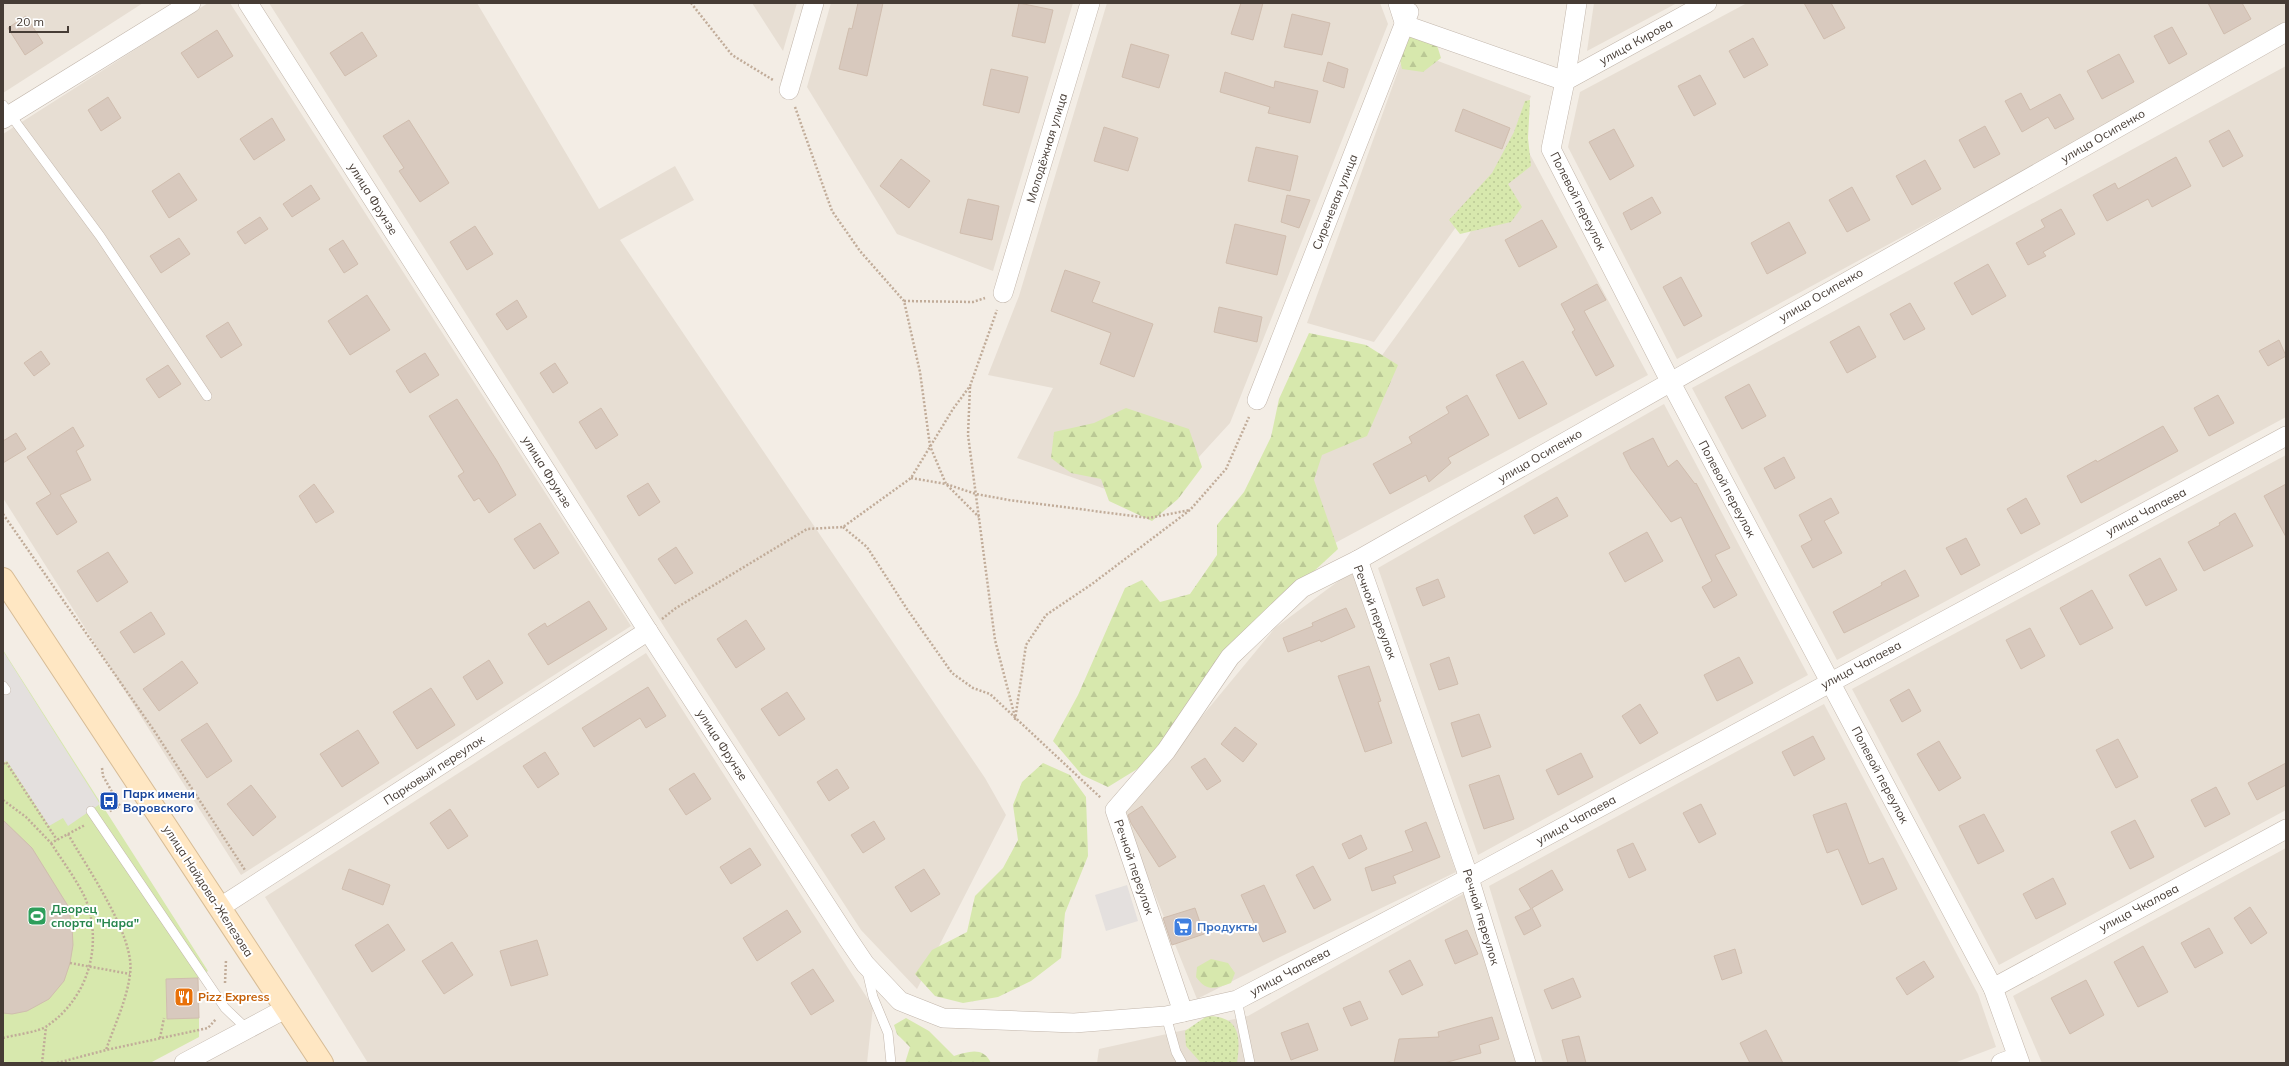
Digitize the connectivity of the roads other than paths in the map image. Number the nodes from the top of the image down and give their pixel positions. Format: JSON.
{"nodes":[{"id":1,"x":191,"y":3,"type":"edge"},
{"id":2,"x":248,"y":3,"type":"edge"},
{"id":3,"x":814,"y":3,"type":"edge"},
{"id":4,"x":1090,"y":3,"type":"edge"},
{"id":5,"x":1398,"y":3,"type":"edge"},
{"id":6,"x":1411,"y":3,"type":"edge"},
{"id":7,"x":1578,"y":3,"type":"edge"},
{"id":8,"x":1707,"y":3,"type":"edge"},
{"id":9,"x":1405,"y":25,"type":"junction"},
{"id":10,"x":2286,"y":32,"type":"edge"},
{"id":11,"x":1566,"y":81,"type":"junction"},
{"id":12,"x":789,"y":90,"type":"road end"},
{"id":13,"x":5,"y":113,"type":"edge"},
{"id":14,"x":1003,"y":293,"type":"road end"},
{"id":15,"x":1670,"y":381,"type":"junction"},
{"id":16,"x":207,"y":396,"type":"dead end"},
{"id":17,"x":1257,"y":400,"type":"road end"},
{"id":18,"x":2286,"y":436,"type":"edge"},
{"id":19,"x":1358,"y":560,"type":"junction"},
{"id":20,"x":3,"y":579,"type":"edge"},
{"id":21,"x":3,"y":593,"type":"edge"},
{"id":22,"x":14,"y":604,"type":"junction"},
{"id":23,"x":648,"y":631,"type":"junction"},
{"id":24,"x":1830,"y":682,"type":"junction"},
{"id":25,"x":91,"y":811,"type":"dead end"},
{"id":26,"x":2286,"y":829,"type":"edge"},
{"id":27,"x":1469,"y":878,"type":"junction"},
{"id":28,"x":220,"y":908,"type":"junction"},
{"id":29,"x":848,"y":939,"type":"joint"},
{"id":30,"x":865,"y":964,"type":"junction"},
{"id":31,"x":1993,"y":988,"type":"junction"},
{"id":32,"x":1236,"y":1000,"type":"junction"},
{"id":33,"x":286,"y":1009,"type":"junction"},
{"id":34,"x":1174,"y":1014,"type":"junction"},
{"id":35,"x":247,"y":1029,"type":"junction"},
{"id":36,"x":2013,"y":1061,"type":"edge"},
{"id":37,"x":184,"y":1063,"type":"edge"},
{"id":38,"x":322,"y":1063,"type":"edge"},
{"id":39,"x":891,"y":1063,"type":"edge"},
{"id":40,"x":1182,"y":1063,"type":"edge"},
{"id":41,"x":1250,"y":1063,"type":"edge"},
{"id":42,"x":1526,"y":1063,"type":"edge"}],
"edges":[{"from":1,"to":13,"type":"street"},
{"from":2,"to":23,"type":"street","name":"улица Фрунзе"},
{"from":3,"to":12,"type":"street"},
{"from":4,"to":14,"type":"street","name":"Молодёжная улица"},
{"from":5,"to":9,"type":"street"},
{"from":6,"to":9,"type":"street","name":"Сиреневая улица"},
{"from":7,"to":11,"type":"street","name":"Полевой переулок"},
{"from":8,"to":11,"type":"street","name":"улица Кирова"},
{"from":9,"to":11,"type":"street"},
{"from":9,"to":17,"type":"street","name":"Сиреневая улица"},
{"from":10,"to":15,"type":"street","name":"улица Осипенко"},
{"from":11,"to":15,"type":"street","name":"Полевой переулок"},
{"from":13,"to":16,"type":"lane"},
{"from":15,"to":19,"type":"street","name":"улица Осипенко"},
{"from":15,"to":24,"type":"street","name":"Полевой переулок"},
{"from":18,"to":24,"type":"street","name":"улица Чапаева"},
{"from":19,"to":27,"type":"street","name":"Речной переулок"},
{"from":19,"to":34,"type":"street","name":"Речной переулок"},
{"from":20,"to":22,"type":"main road","name":"улица Найдова-Железова"},
{"from":21,"to":22,"type":"lane"},
{"from":22,"to":28,"type":"main road","name":"улица Найдова-Железова"},
{"from":23,"to":28,"type":"street","name":"Парковый переулок"},
{"from":23,"to":29,"type":"street","name":"улица Фрунзе"},
{"from":24,"to":27,"type":"street","name":"улица Чапаева"},
{"from":24,"to":31,"type":"street","name":"Полевой переулок"},
{"from":25,"to":35,"type":"lane"},
{"from":26,"to":31,"type":"street","name":"улица Чкалова"},
{"from":27,"to":32,"type":"street","name":"улица Чапаева"},
{"from":27,"to":42,"type":"street","name":"Речной переулок"},
{"from":28,"to":33,"type":"main road","name":"улица Найдова-Железова"},
{"from":29,"to":30,"type":"street","name":"улица Чапаева"},
{"from":30,"to":34,"type":"street","name":"улица Чапаева"},
{"from":30,"to":39,"type":"lane"},
{"from":31,"to":36,"type":"street","name":"Полевой переулок"},
{"from":32,"to":34,"type":"street","name":"улица Чапаева"},
{"from":32,"to":41,"type":"lane"},
{"from":33,"to":35,"type":"street"},
{"from":33,"to":38,"type":"main road","name":"улица Найдова-Железова"},
{"from":34,"to":40,"type":"lane"},
{"from":35,"to":37,"type":"street"}]}
